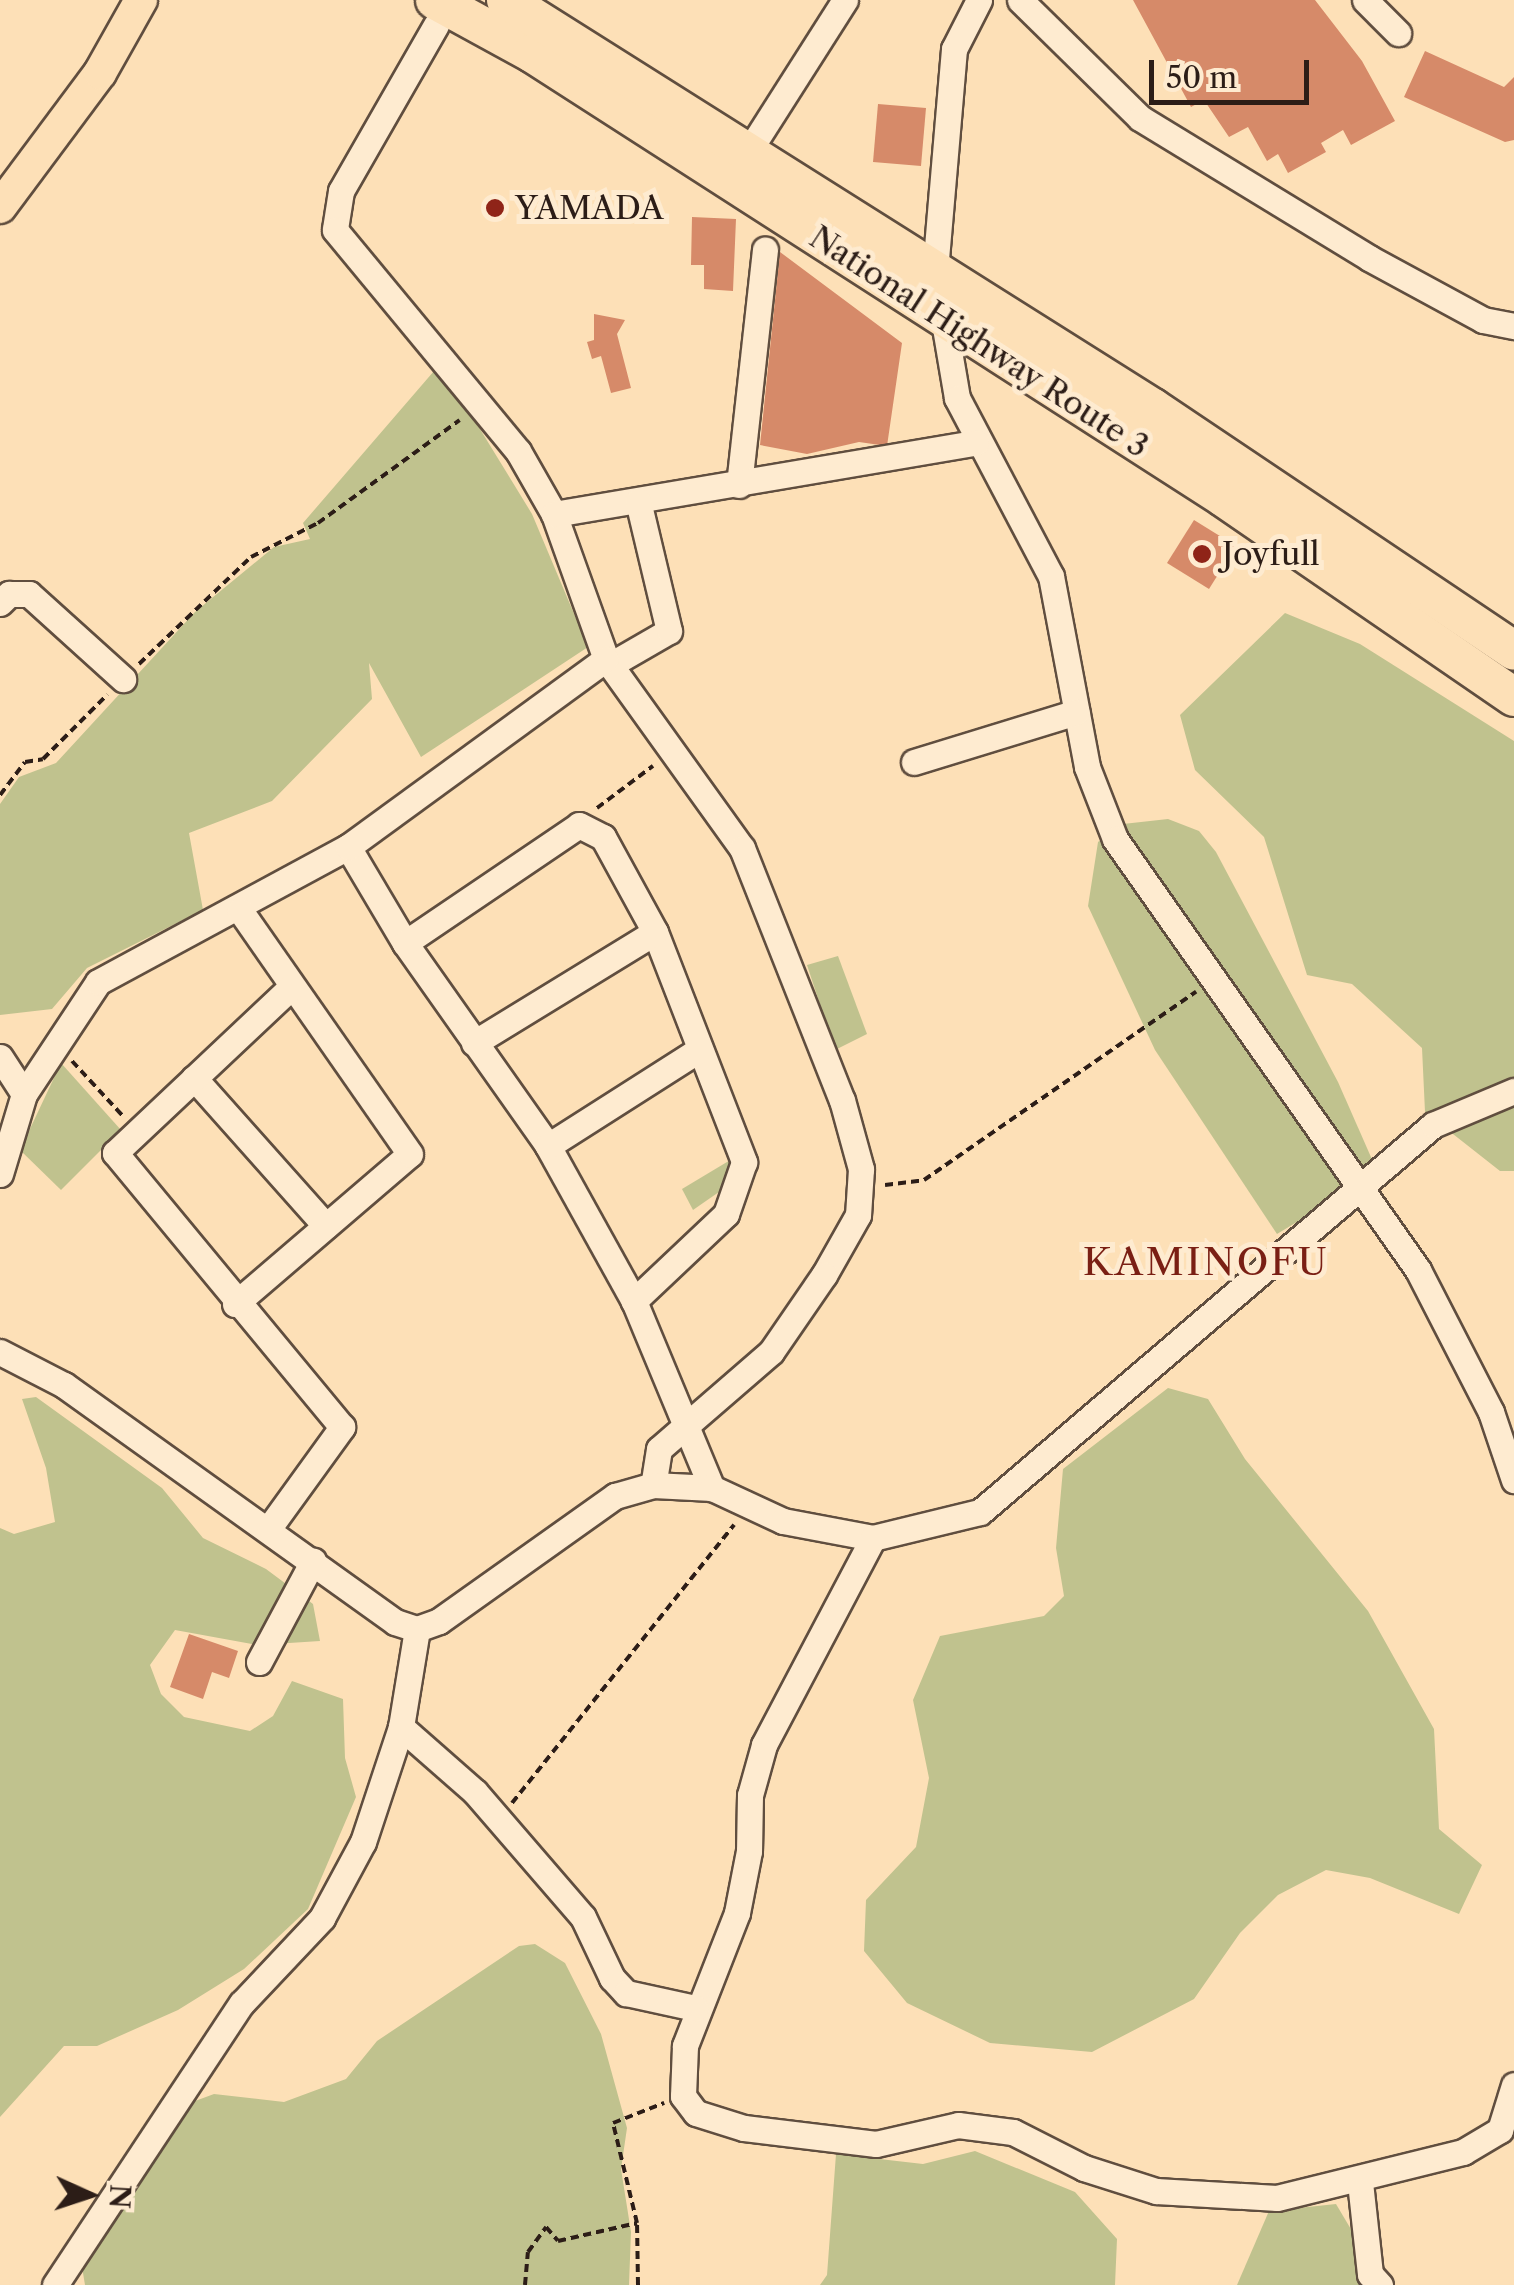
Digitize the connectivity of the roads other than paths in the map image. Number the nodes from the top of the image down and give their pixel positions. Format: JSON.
{"nodes":[{"id":1,"x":140,"y":0,"type":"edge"},
{"id":2,"x":506,"y":0,"type":"edge"},
{"id":3,"x":845,"y":0,"type":"edge"},
{"id":4,"x":978,"y":0,"type":"edge"},
{"id":5,"x":1020,"y":0,"type":"edge"},
{"id":6,"x":1365,"y":0,"type":"edge"},
{"id":7,"x":436,"y":12,"type":"edge"},
{"id":8,"x":1398,"y":33,"type":"dead end"},
{"id":9,"x":750,"y":148,"type":"junction"},
{"id":10,"x":0,"y":207,"type":"edge"},
{"id":11,"x":764,"y":249,"type":"dead end"},
{"id":12,"x":935,"y":269,"type":"junction"},
{"id":13,"x":948,"y":324,"type":"junction"},
{"id":14,"x":1514,"y":326,"type":"edge"},
{"id":15,"x":976,"y":443,"type":"junction"},
{"id":16,"x":740,"y":485,"type":"junction"},
{"id":17,"x":638,"y":501,"type":"junction"},
{"id":18,"x":554,"y":514,"type":"junction"},
{"id":19,"x":0,"y":604,"type":"edge"},
{"id":20,"x":1514,"y":651,"type":"edge"},
{"id":21,"x":608,"y":662,"type":"junction"},
{"id":22,"x":123,"y":678,"type":"road end"},
{"id":23,"x":1514,"y":697,"type":"edge"},
{"id":24,"x":1076,"y":712,"type":"junction"},
{"id":25,"x":914,"y":762,"type":"dead end"},
{"id":26,"x":348,"y":847,"type":"junction"},
{"id":27,"x":240,"y":910,"type":"junction"},
{"id":28,"x":655,"y":932,"type":"junction"},
{"id":29,"x":405,"y":943,"type":"junction"},
{"id":30,"x":292,"y":986,"type":"junction"},
{"id":31,"x":474,"y":1043,"type":"junction"},
{"id":32,"x":700,"y":1048,"type":"junction"},
{"id":33,"x":0,"y":1057,"type":"edge"},
{"id":34,"x":194,"y":1078,"type":"junction"},
{"id":35,"x":1514,"y":1091,"type":"edge"},
{"id":36,"x":24,"y":1094,"type":"junction"},
{"id":37,"x":548,"y":1146,"type":"junction"},
{"id":38,"x":0,"y":1174,"type":"edge"},
{"id":39,"x":1364,"y":1191,"type":"junction"},
{"id":40,"x":326,"y":1226,"type":"junction"},
{"id":41,"x":634,"y":1300,"type":"junction"},
{"id":42,"x":235,"y":1304,"type":"junction"},
{"id":43,"x":0,"y":1352,"type":"edge"},
{"id":44,"x":683,"y":1429,"type":"junction"},
{"id":45,"x":1514,"y":1480,"type":"edge"},
{"id":46,"x":652,"y":1485,"type":"junction"},
{"id":47,"x":712,"y":1488,"type":"junction"},
{"id":48,"x":269,"y":1528,"type":"junction"},
{"id":49,"x":873,"y":1538,"type":"junction"},
{"id":50,"x":314,"y":1562,"type":"junction"},
{"id":51,"x":417,"y":1629,"type":"junction"},
{"id":52,"x":259,"y":1662,"type":"dead end"},
{"id":53,"x":401,"y":1726,"type":"junction"},
{"id":54,"x":696,"y":2008,"type":"junction"},
{"id":55,"x":1514,"y":2085,"type":"edge"},
{"id":56,"x":1360,"y":2182,"type":"junction"},
{"id":57,"x":55,"y":2285,"type":"edge"},
{"id":58,"x":1380,"y":2285,"type":"edge"}],
"edges":[{"from":1,"to":10,"type":"main road"},
{"from":2,"to":9,"type":"highway","name":"National Highway Route 3"},
{"from":3,"to":9,"type":"street"},
{"from":4,"to":12,"type":"street"},
{"from":5,"to":14,"type":"street"},
{"from":6,"to":8,"type":"street"},
{"from":7,"to":13,"type":"highway","name":"National Highway Route 3"},
{"from":7,"to":18,"type":"street"},
{"from":9,"to":12,"type":"highway","name":"National Highway Route 3"},
{"from":11,"to":16,"type":"street"},
{"from":12,"to":13,"type":"street"},
{"from":12,"to":20,"type":"highway","name":"National Highway Route 3"},
{"from":13,"to":15,"type":"street"},
{"from":13,"to":23,"type":"highway","name":"National Highway Route 3"},
{"from":15,"to":16,"type":"street"},
{"from":15,"to":24,"type":"street"},
{"from":16,"to":17,"type":"street"},
{"from":17,"to":18,"type":"street"},
{"from":17,"to":21,"type":"street"},
{"from":18,"to":21,"type":"street"},
{"from":19,"to":22,"type":"street"},
{"from":21,"to":26,"type":"street"},
{"from":21,"to":44,"type":"street"},
{"from":24,"to":25,"type":"street"},
{"from":24,"to":39,"type":"street"},
{"from":26,"to":27,"type":"street"},
{"from":26,"to":29,"type":"street"},
{"from":27,"to":30,"type":"street"},
{"from":27,"to":36,"type":"street"},
{"from":28,"to":29,"type":"street"},
{"from":28,"to":31,"type":"street"},
{"from":28,"to":32,"type":"street"},
{"from":29,"to":31,"type":"street"},
{"from":30,"to":34,"type":"street"},
{"from":30,"to":40,"type":"street"},
{"from":31,"to":37,"type":"street"},
{"from":32,"to":37,"type":"street"},
{"from":32,"to":41,"type":"street"},
{"from":33,"to":36,"type":"street"},
{"from":34,"to":40,"type":"street"},
{"from":34,"to":42,"type":"street"},
{"from":35,"to":39,"type":"street"},
{"from":36,"to":38,"type":"street"},
{"from":37,"to":41,"type":"street"},
{"from":39,"to":45,"type":"street"},
{"from":39,"to":49,"type":"street"},
{"from":40,"to":42,"type":"street"},
{"from":41,"to":44,"type":"street"},
{"from":42,"to":48,"type":"street"},
{"from":43,"to":48,"type":"street"},
{"from":44,"to":46,"type":"street"},
{"from":44,"to":47,"type":"street"},
{"from":46,"to":47,"type":"street"},
{"from":46,"to":51,"type":"street"},
{"from":47,"to":49,"type":"street"},
{"from":48,"to":50,"type":"street"},
{"from":49,"to":54,"type":"street"},
{"from":50,"to":51,"type":"street"},
{"from":50,"to":52,"type":"street"},
{"from":51,"to":53,"type":"street"},
{"from":53,"to":54,"type":"street"},
{"from":53,"to":57,"type":"street"},
{"from":54,"to":56,"type":"street"},
{"from":55,"to":56,"type":"street"},
{"from":56,"to":58,"type":"street"}]}
